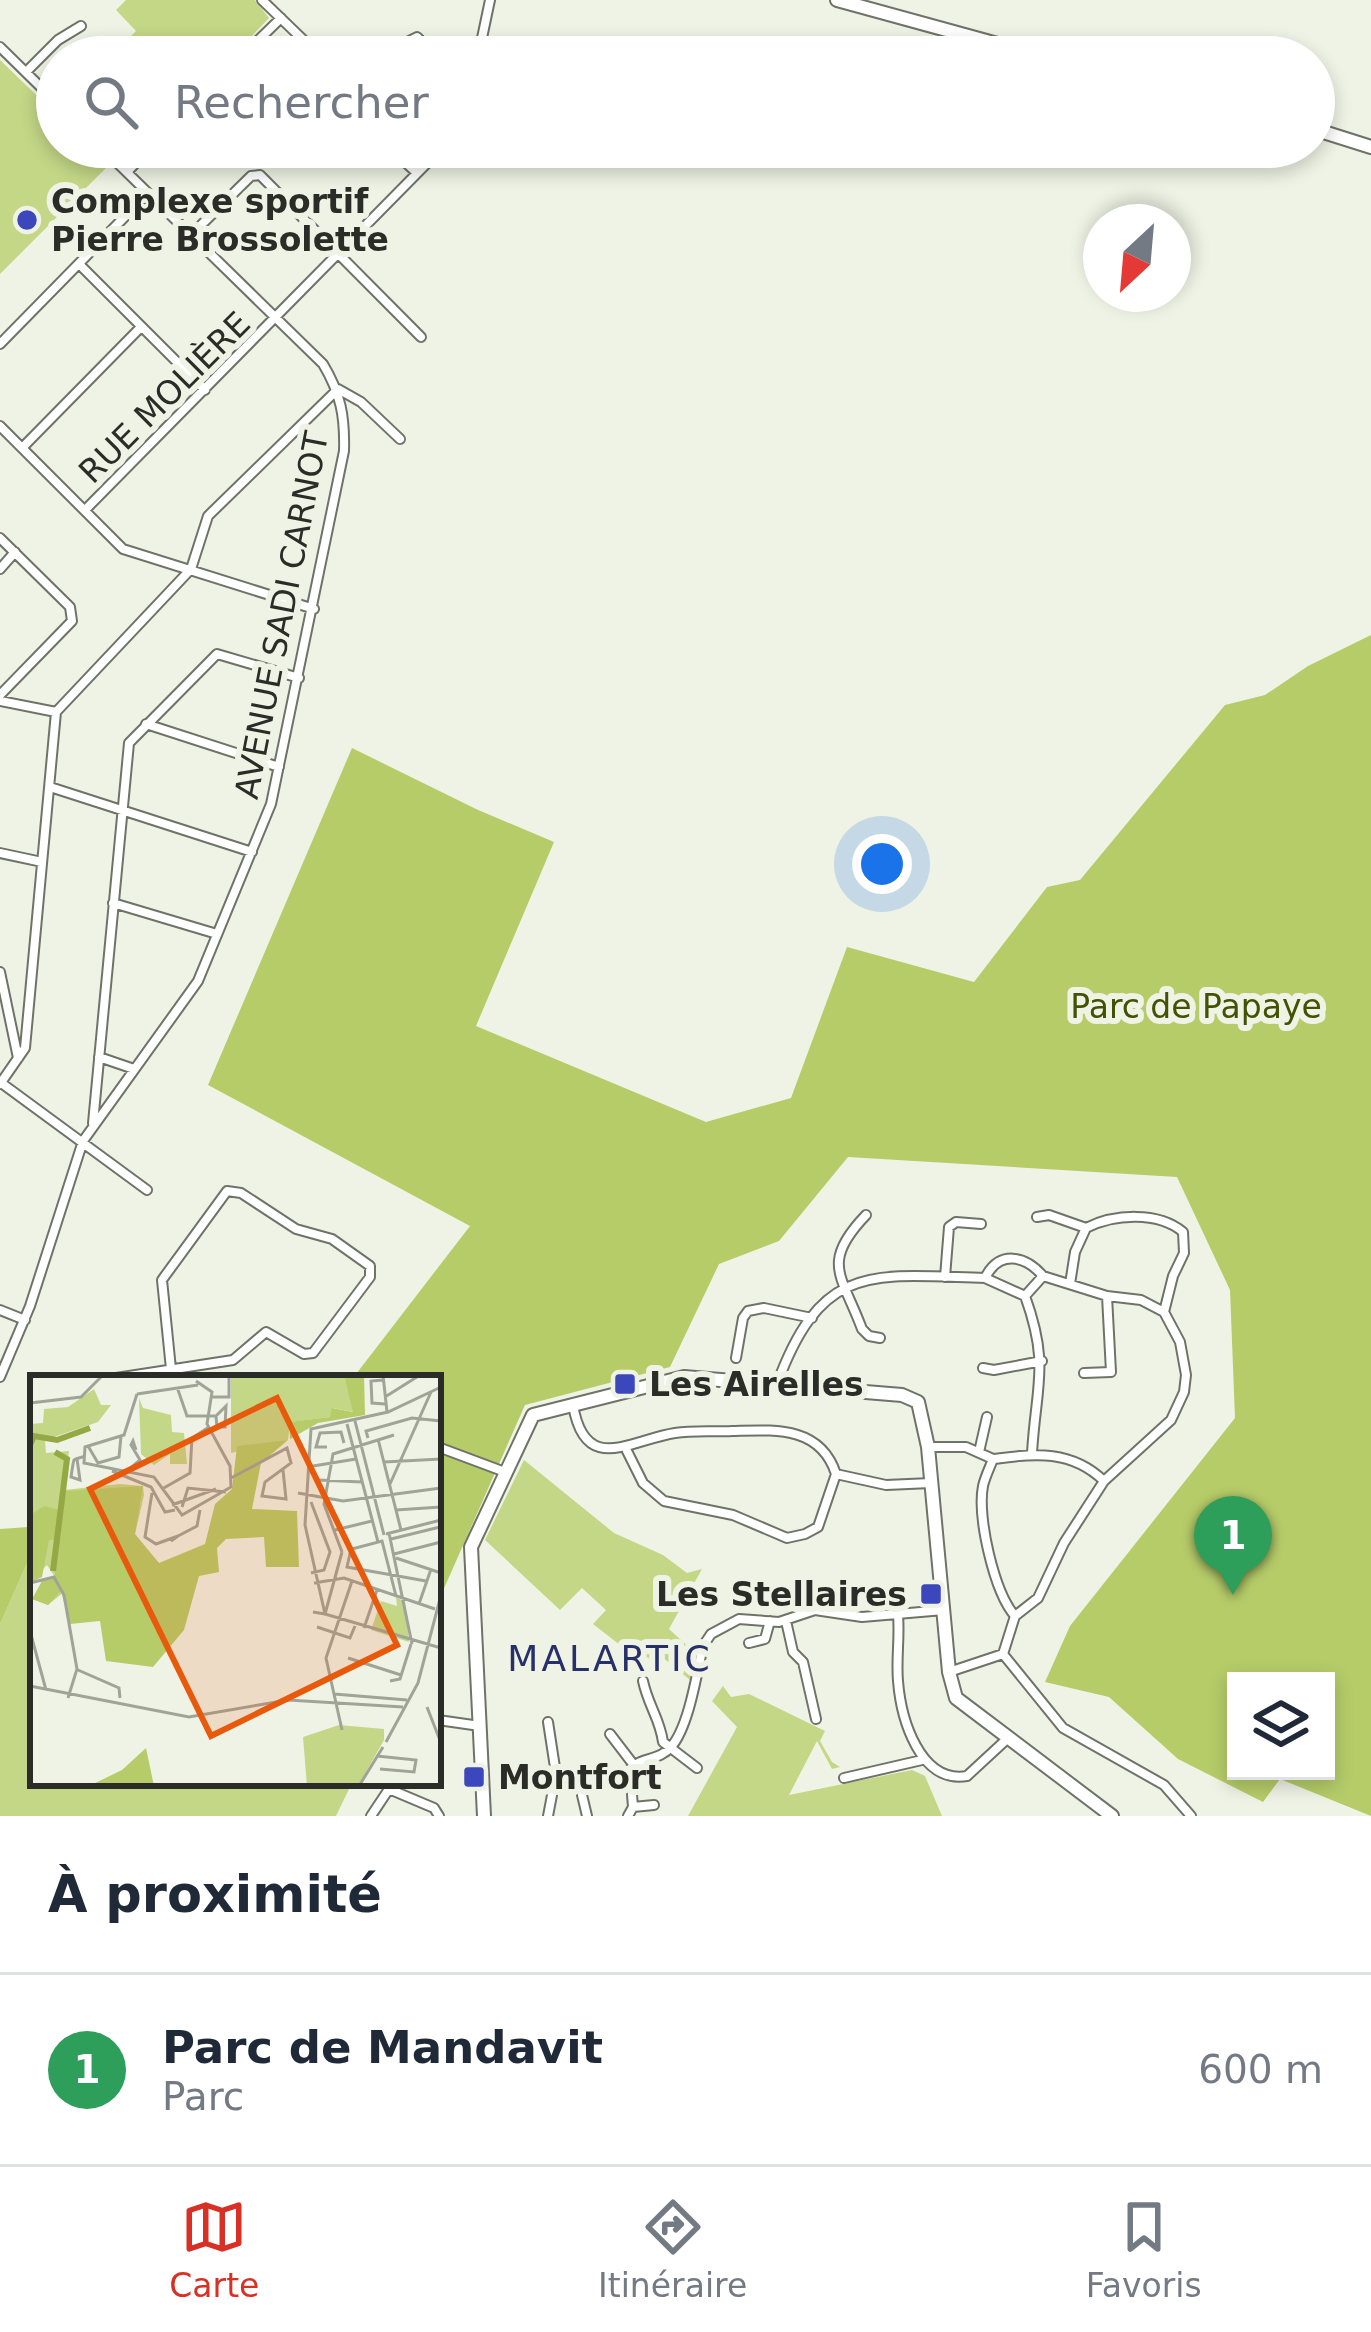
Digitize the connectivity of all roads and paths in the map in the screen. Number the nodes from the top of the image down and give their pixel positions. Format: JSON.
{"nodes":[{"id":1,"x":262,"y":0,"type":"edge"},
{"id":2,"x":490,"y":0,"type":"edge"},
{"id":3,"x":837,"y":0,"type":"edge"},
{"id":4,"x":281,"y":18,"type":"junction"},
{"id":5,"x":81,"y":26,"type":"dead end"},
{"id":6,"x":65,"y":36,"type":"edge"},
{"id":7,"x":263,"y":36,"type":"edge"},
{"id":8,"x":299,"y":36,"type":"edge"},
{"id":9,"x":482,"y":36,"type":"edge"},
{"id":10,"x":968,"y":36,"type":"edge"},
{"id":11,"x":0,"y":47,"type":"edge"},
{"id":12,"x":36,"y":62,"type":"edge"},
{"id":13,"x":26,"y":72,"type":"junction"},
{"id":14,"x":36,"y":82,"type":"edge"},
{"id":15,"x":1335,"y":136,"type":"edge"},
{"id":16,"x":1371,"y":147,"type":"edge"},
{"id":17,"x":123,"y":168,"type":"edge"},
{"id":18,"x":131,"y":168,"type":"edge"},
{"id":19,"x":412,"y":168,"type":"edge"},
{"id":20,"x":422,"y":168,"type":"edge"},
{"id":21,"x":127,"y":172,"type":"junction"},
{"id":22,"x":417,"y":173,"type":"junction"},
{"id":23,"x":148,"y":193,"type":"junction"},
{"id":24,"x":191,"y":236,"type":"junction"},
{"id":25,"x":339,"y":253,"type":"junction"},
{"id":26,"x":79,"y":264,"type":"junction"},
{"id":27,"x":276,"y":319,"type":"junction"},
{"id":28,"x":140,"y":328,"type":"junction"},
{"id":29,"x":421,"y":338,"type":"dead end"},
{"id":30,"x":0,"y":344,"type":"edge"},
{"id":31,"x":338,"y":389,"type":"junction"},
{"id":32,"x":205,"y":390,"type":"junction"},
{"id":33,"x":0,"y":426,"type":"edge"},
{"id":34,"x":400,"y":439,"type":"dead end"},
{"id":35,"x":22,"y":448,"type":"junction"},
{"id":36,"x":86,"y":510,"type":"junction"},
{"id":37,"x":0,"y":538,"type":"edge"},
{"id":38,"x":15,"y":552,"type":"junction"},
{"id":39,"x":0,"y":568,"type":"edge"},
{"id":40,"x":191,"y":569,"type":"junction"},
{"id":41,"x":314,"y":609,"type":"junction"},
{"id":42,"x":298,"y":678,"type":"junction"},
{"id":43,"x":0,"y":698,"type":"edge"},
{"id":44,"x":56,"y":712,"type":"junction"},
{"id":45,"x":146,"y":724,"type":"junction"},
{"id":46,"x":279,"y":766,"type":"junction"},
{"id":47,"x":50,"y":787,"type":"junction"},
{"id":48,"x":122,"y":811,"type":"junction"},
{"id":49,"x":251,"y":852,"type":"junction"},
{"id":50,"x":0,"y":854,"type":"edge"},
{"id":51,"x":42,"y":862,"type":"junction"},
{"id":52,"x":113,"y":903,"type":"junction"},
{"id":53,"x":217,"y":934,"type":"junction"},
{"id":54,"x":0,"y":972,"type":"edge"},
{"id":55,"x":18,"y":1058,"type":"junction"},
{"id":56,"x":99,"y":1058,"type":"junction"},
{"id":57,"x":134,"y":1069,"type":"junction"},
{"id":58,"x":0,"y":1083,"type":"edge"},
{"id":59,"x":93,"y":1125,"type":"junction"},
{"id":60,"x":82,"y":1141,"type":"junction"},
{"id":61,"x":147,"y":1190,"type":"dead end"},
{"id":62,"x":866,"y":1215,"type":"dead end"},
{"id":63,"x":1037,"y":1217,"type":"dead end"},
{"id":64,"x":981,"y":1224,"type":"dead end"},
{"id":65,"x":1086,"y":1228,"type":"junction"},
{"id":66,"x":1043,"y":1276,"type":"junction"},
{"id":67,"x":944,"y":1277,"type":"junction"},
{"id":68,"x":985,"y":1279,"type":"junction"},
{"id":69,"x":1070,"y":1284,"type":"junction"},
{"id":70,"x":845,"y":1287,"type":"junction"},
{"id":71,"x":1025,"y":1296,"type":"junction"},
{"id":72,"x":1108,"y":1296,"type":"junction"},
{"id":73,"x":0,"y":1310,"type":"edge"},
{"id":74,"x":1164,"y":1312,"type":"junction"},
{"id":75,"x":812,"y":1318,"type":"junction"},
{"id":76,"x":25,"y":1320,"type":"junction"},
{"id":77,"x":880,"y":1339,"type":"dead end"},
{"id":78,"x":736,"y":1358,"type":"dead end"},
{"id":79,"x":1042,"y":1361,"type":"junction"},
{"id":80,"x":983,"y":1368,"type":"dead end"},
{"id":81,"x":171,"y":1369,"type":"junction"},
{"id":82,"x":1084,"y":1373,"type":"dead end"},
{"id":83,"x":134,"y":1375,"type":"edge"},
{"id":84,"x":0,"y":1377,"type":"edge"},
{"id":85,"x":777,"y":1385,"type":"junction"},
{"id":86,"x":572,"y":1403,"type":"junction"},
{"id":87,"x":987,"y":1417,"type":"dead end"},
{"id":88,"x":928,"y":1447,"type":"junction"},
{"id":89,"x":441,"y":1448,"type":"edge"},
{"id":90,"x":627,"y":1450,"type":"junction"},
{"id":91,"x":979,"y":1452,"type":"junction"},
{"id":92,"x":1032,"y":1453,"type":"junction"},
{"id":93,"x":993,"y":1459,"type":"junction"},
{"id":94,"x":506,"y":1473,"type":"junction"},
{"id":95,"x":836,"y":1474,"type":"junction"},
{"id":96,"x":1104,"y":1480,"type":"junction"},
{"id":97,"x":931,"y":1483,"type":"junction"},
{"id":98,"x":945,"y":1610,"type":"junction"},
{"id":99,"x":898,"y":1615,"type":"junction"},
{"id":100,"x":1016,"y":1616,"type":"junction"},
{"id":101,"x":770,"y":1621,"type":"junction"},
{"id":102,"x":786,"y":1621,"type":"junction"},
{"id":103,"x":749,"y":1643,"type":"dead end"},
{"id":104,"x":1003,"y":1654,"type":"junction"},
{"id":105,"x":949,"y":1672,"type":"junction"},
{"id":106,"x":644,"y":1681,"type":"dead end"},
{"id":107,"x":816,"y":1719,"type":"dead end"},
{"id":108,"x":441,"y":1720,"type":"edge"},
{"id":109,"x":548,"y":1722,"type":"dead end"},
{"id":110,"x":479,"y":1726,"type":"junction"},
{"id":111,"x":610,"y":1734,"type":"dead end"},
{"id":112,"x":1007,"y":1739,"type":"junction"},
{"id":113,"x":670,"y":1748,"type":"junction"},
{"id":114,"x":922,"y":1760,"type":"junction"},
{"id":115,"x":633,"y":1764,"type":"junction"},
{"id":116,"x":697,"y":1768,"type":"dead end"},
{"id":117,"x":844,"y":1778,"type":"dead end"},
{"id":118,"x":582,"y":1795,"type":"dead end"},
{"id":119,"x":655,"y":1805,"type":"dead end"},
{"id":120,"x":631,"y":1811,"type":"edge"},
{"id":121,"x":1109,"y":1815,"type":"edge"},
{"id":122,"x":371,"y":1816,"type":"edge"},
{"id":123,"x":440,"y":1816,"type":"edge"},
{"id":124,"x":484,"y":1816,"type":"edge"},
{"id":125,"x":548,"y":1816,"type":"edge"},
{"id":126,"x":586,"y":1816,"type":"edge"},
{"id":127,"x":1190,"y":1816,"type":"edge"}],
"edges":[{"from":1,"to":4,"type":"street"},
{"from":2,"to":9,"type":"street"},
{"from":3,"to":10,"type":"street"},
{"from":4,"to":7,"type":"street"},
{"from":4,"to":8,"type":"street"},
{"from":5,"to":6,"type":"street"},
{"from":11,"to":13,"type":"street"},
{"from":12,"to":13,"type":"street"},
{"from":13,"to":14,"type":"street"},
{"from":15,"to":16,"type":"street"},
{"from":17,"to":21,"type":"street","name":"AVENUE SADI CARNOT"},
{"from":18,"to":21,"type":"street"},
{"from":19,"to":22,"type":"street"},
{"from":20,"to":22,"type":"street","name":"RUE MOLIÈRE"},
{"from":21,"to":23,"type":"street","name":"AVENUE SADI CARNOT"},
{"from":22,"to":25,"type":"street","name":"RUE MOLIÈRE"},
{"from":23,"to":24,"type":"street","name":"AVENUE SADI CARNOT"},
{"from":23,"to":26,"type":"street"},
{"from":24,"to":25,"type":"street"},
{"from":24,"to":27,"type":"street","name":"AVENUE SADI CARNOT"},
{"from":25,"to":27,"type":"street","name":"RUE MOLIÈRE"},
{"from":25,"to":29,"type":"street"},
{"from":26,"to":28,"type":"street"},
{"from":26,"to":30,"type":"street"},
{"from":27,"to":31,"type":"street","name":"AVENUE SADI CARNOT"},
{"from":27,"to":32,"type":"street","name":"RUE MOLIÈRE"},
{"from":28,"to":32,"type":"street"},
{"from":28,"to":35,"type":"street"},
{"from":31,"to":34,"type":"street"},
{"from":31,"to":40,"type":"street"},
{"from":31,"to":41,"type":"street","name":"AVENUE SADI CARNOT"},
{"from":32,"to":36,"type":"street","name":"RUE MOLIÈRE"},
{"from":33,"to":35,"type":"street"},
{"from":35,"to":36,"type":"street"},
{"from":36,"to":40,"type":"street"},
{"from":37,"to":38,"type":"street"},
{"from":38,"to":39,"type":"street"},
{"from":38,"to":43,"type":"street"},
{"from":40,"to":41,"type":"street"},
{"from":40,"to":44,"type":"street"},
{"from":41,"to":42,"type":"street","name":"AVENUE SADI CARNOT"},
{"from":42,"to":45,"type":"street"},
{"from":42,"to":46,"type":"street","name":"AVENUE SADI CARNOT"},
{"from":43,"to":44,"type":"street"},
{"from":44,"to":47,"type":"street"},
{"from":45,"to":46,"type":"street"},
{"from":45,"to":48,"type":"street"},
{"from":46,"to":49,"type":"street","name":"AVENUE SADI CARNOT"},
{"from":47,"to":48,"type":"street"},
{"from":47,"to":51,"type":"street"},
{"from":48,"to":49,"type":"street"},
{"from":48,"to":52,"type":"street"},
{"from":49,"to":53,"type":"street","name":"AVENUE SADI CARNOT"},
{"from":50,"to":51,"type":"street"},
{"from":51,"to":55,"type":"street"},
{"from":52,"to":53,"type":"street"},
{"from":52,"to":56,"type":"street"},
{"from":53,"to":57,"type":"street","name":"AVENUE SADI CARNOT"},
{"from":54,"to":55,"type":"street"},
{"from":55,"to":58,"type":"street"},
{"from":56,"to":57,"type":"street"},
{"from":56,"to":59,"type":"street"},
{"from":57,"to":59,"type":"street","name":"AVENUE SADI CARNOT"},
{"from":58,"to":60,"type":"street"},
{"from":59,"to":60,"type":"street","name":"AVENUE SADI CARNOT"},
{"from":60,"to":61,"type":"street"},
{"from":60,"to":76,"type":"street","name":"AVENUE SADI CARNOT"},
{"from":62,"to":70,"type":"street"},
{"from":63,"to":65,"type":"street"},
{"from":64,"to":67,"type":"street"},
{"from":65,"to":69,"type":"street"},
{"from":65,"to":74,"type":"street"},
{"from":66,"to":68,"type":"street"},
{"from":66,"to":69,"type":"street"},
{"from":66,"to":71,"type":"street"},
{"from":67,"to":68,"type":"street"},
{"from":67,"to":70,"type":"street"},
{"from":68,"to":71,"type":"street"},
{"from":69,"to":72,"type":"street"},
{"from":70,"to":75,"type":"street"},
{"from":70,"to":77,"type":"street"},
{"from":71,"to":79,"type":"street"},
{"from":72,"to":74,"type":"street"},
{"from":72,"to":82,"type":"street"},
{"from":73,"to":76,"type":"street"},
{"from":74,"to":96,"type":"street"},
{"from":75,"to":78,"type":"street"},
{"from":75,"to":85,"type":"street"},
{"from":76,"to":84,"type":"street","name":"AVENUE SADI CARNOT"},
{"from":79,"to":80,"type":"street"},
{"from":79,"to":92,"type":"street"},
{"from":81,"to":81,"type":"street"},
{"from":81,"to":83,"type":"street"},
{"from":85,"to":86,"type":"street"},
{"from":85,"to":88,"type":"street"},
{"from":86,"to":90,"type":"street"},
{"from":86,"to":94,"type":"street"},
{"from":87,"to":91,"type":"street"},
{"from":88,"to":91,"type":"street"},
{"from":88,"to":97,"type":"street"},
{"from":89,"to":94,"type":"street"},
{"from":90,"to":95,"type":"street"},
{"from":90,"to":95,"type":"street"},
{"from":91,"to":93,"type":"street"},
{"from":92,"to":93,"type":"street"},
{"from":92,"to":96,"type":"street"},
{"from":93,"to":100,"type":"street"},
{"from":94,"to":110,"type":"street"},
{"from":95,"to":97,"type":"street"},
{"from":96,"to":100,"type":"street"},
{"from":97,"to":98,"type":"street"},
{"from":98,"to":99,"type":"street"},
{"from":98,"to":105,"type":"street"},
{"from":99,"to":102,"type":"street"},
{"from":99,"to":114,"type":"street"},
{"from":100,"to":104,"type":"street"},
{"from":101,"to":102,"type":"street"},
{"from":101,"to":103,"type":"street"},
{"from":101,"to":113,"type":"street"},
{"from":102,"to":107,"type":"street"},
{"from":104,"to":105,"type":"street"},
{"from":104,"to":127,"type":"street"},
{"from":105,"to":112,"type":"street"},
{"from":106,"to":113,"type":"street"},
{"from":108,"to":110,"type":"street"},
{"from":109,"to":125,"type":"street"},
{"from":110,"to":124,"type":"street"},
{"from":111,"to":115,"type":"street"},
{"from":112,"to":114,"type":"street"},
{"from":112,"to":121,"type":"street"},
{"from":113,"to":115,"type":"street"},
{"from":113,"to":116,"type":"street"},
{"from":114,"to":117,"type":"street"},
{"from":115,"to":120,"type":"street"},
{"from":118,"to":126,"type":"street"},
{"from":119,"to":120,"type":"street"},
{"from":122,"to":123,"type":"street"}]}
